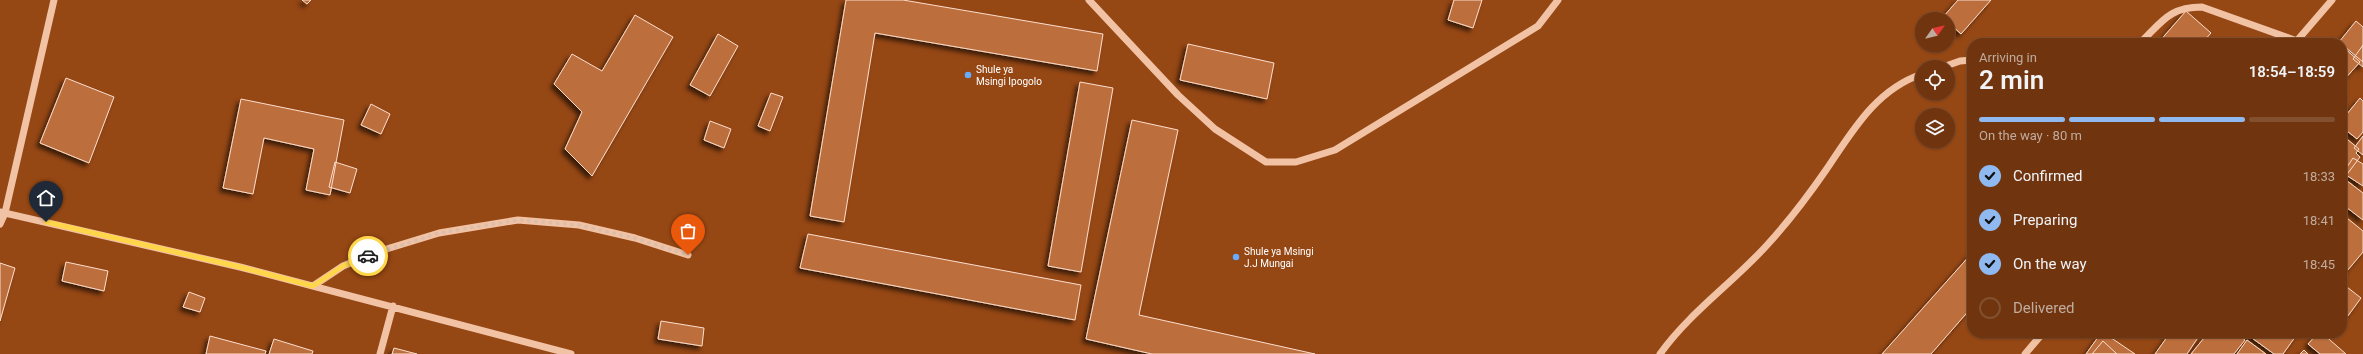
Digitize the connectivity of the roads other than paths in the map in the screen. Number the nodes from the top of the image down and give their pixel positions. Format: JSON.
{"nodes":[{"id":1,"x":54,"y":0,"type":"edge"},
{"id":2,"x":1089,"y":0,"type":"edge"},
{"id":3,"x":1558,"y":0,"type":"edge"},
{"id":4,"x":2332,"y":0,"type":"edge"},
{"id":5,"x":2145,"y":38,"type":"edge"},
{"id":6,"x":2285,"y":38,"type":"edge"},
{"id":7,"x":2299,"y":38,"type":"edge"},
{"id":8,"x":1967,"y":60,"type":"edge"},
{"id":9,"x":1955,"y":63,"type":"edge"},
{"id":10,"x":1915,"y":78,"type":"edge"},
{"id":11,"x":2,"y":212,"type":"edge"},
{"id":12,"x":0,"y":224,"type":"edge"},
{"id":13,"x":688,"y":255,"type":"dead end"},
{"id":14,"x":313,"y":286,"type":"junction"},
{"id":15,"x":393,"y":306,"type":"junction"},
{"id":16,"x":2039,"y":338,"type":"edge"},
{"id":17,"x":380,"y":354,"type":"edge"},
{"id":18,"x":571,"y":354,"type":"edge"},
{"id":19,"x":1660,"y":354,"type":"edge"},
{"id":20,"x":2025,"y":354,"type":"edge"}],
"edges":[{"from":1,"to":11,"type":"street"},
{"from":2,"to":3,"type":"street"},
{"from":4,"to":7,"type":"street"},
{"from":5,"to":6,"type":"street"},
{"from":8,"to":9,"type":"street"},
{"from":10,"to":19,"type":"street"},
{"from":11,"to":12,"type":"street"},
{"from":11,"to":14,"type":"street"},
{"from":13,"to":14,"type":"street"},
{"from":14,"to":15,"type":"street"},
{"from":15,"to":17,"type":"street"},
{"from":15,"to":18,"type":"street"},
{"from":16,"to":20,"type":"street"}]}
